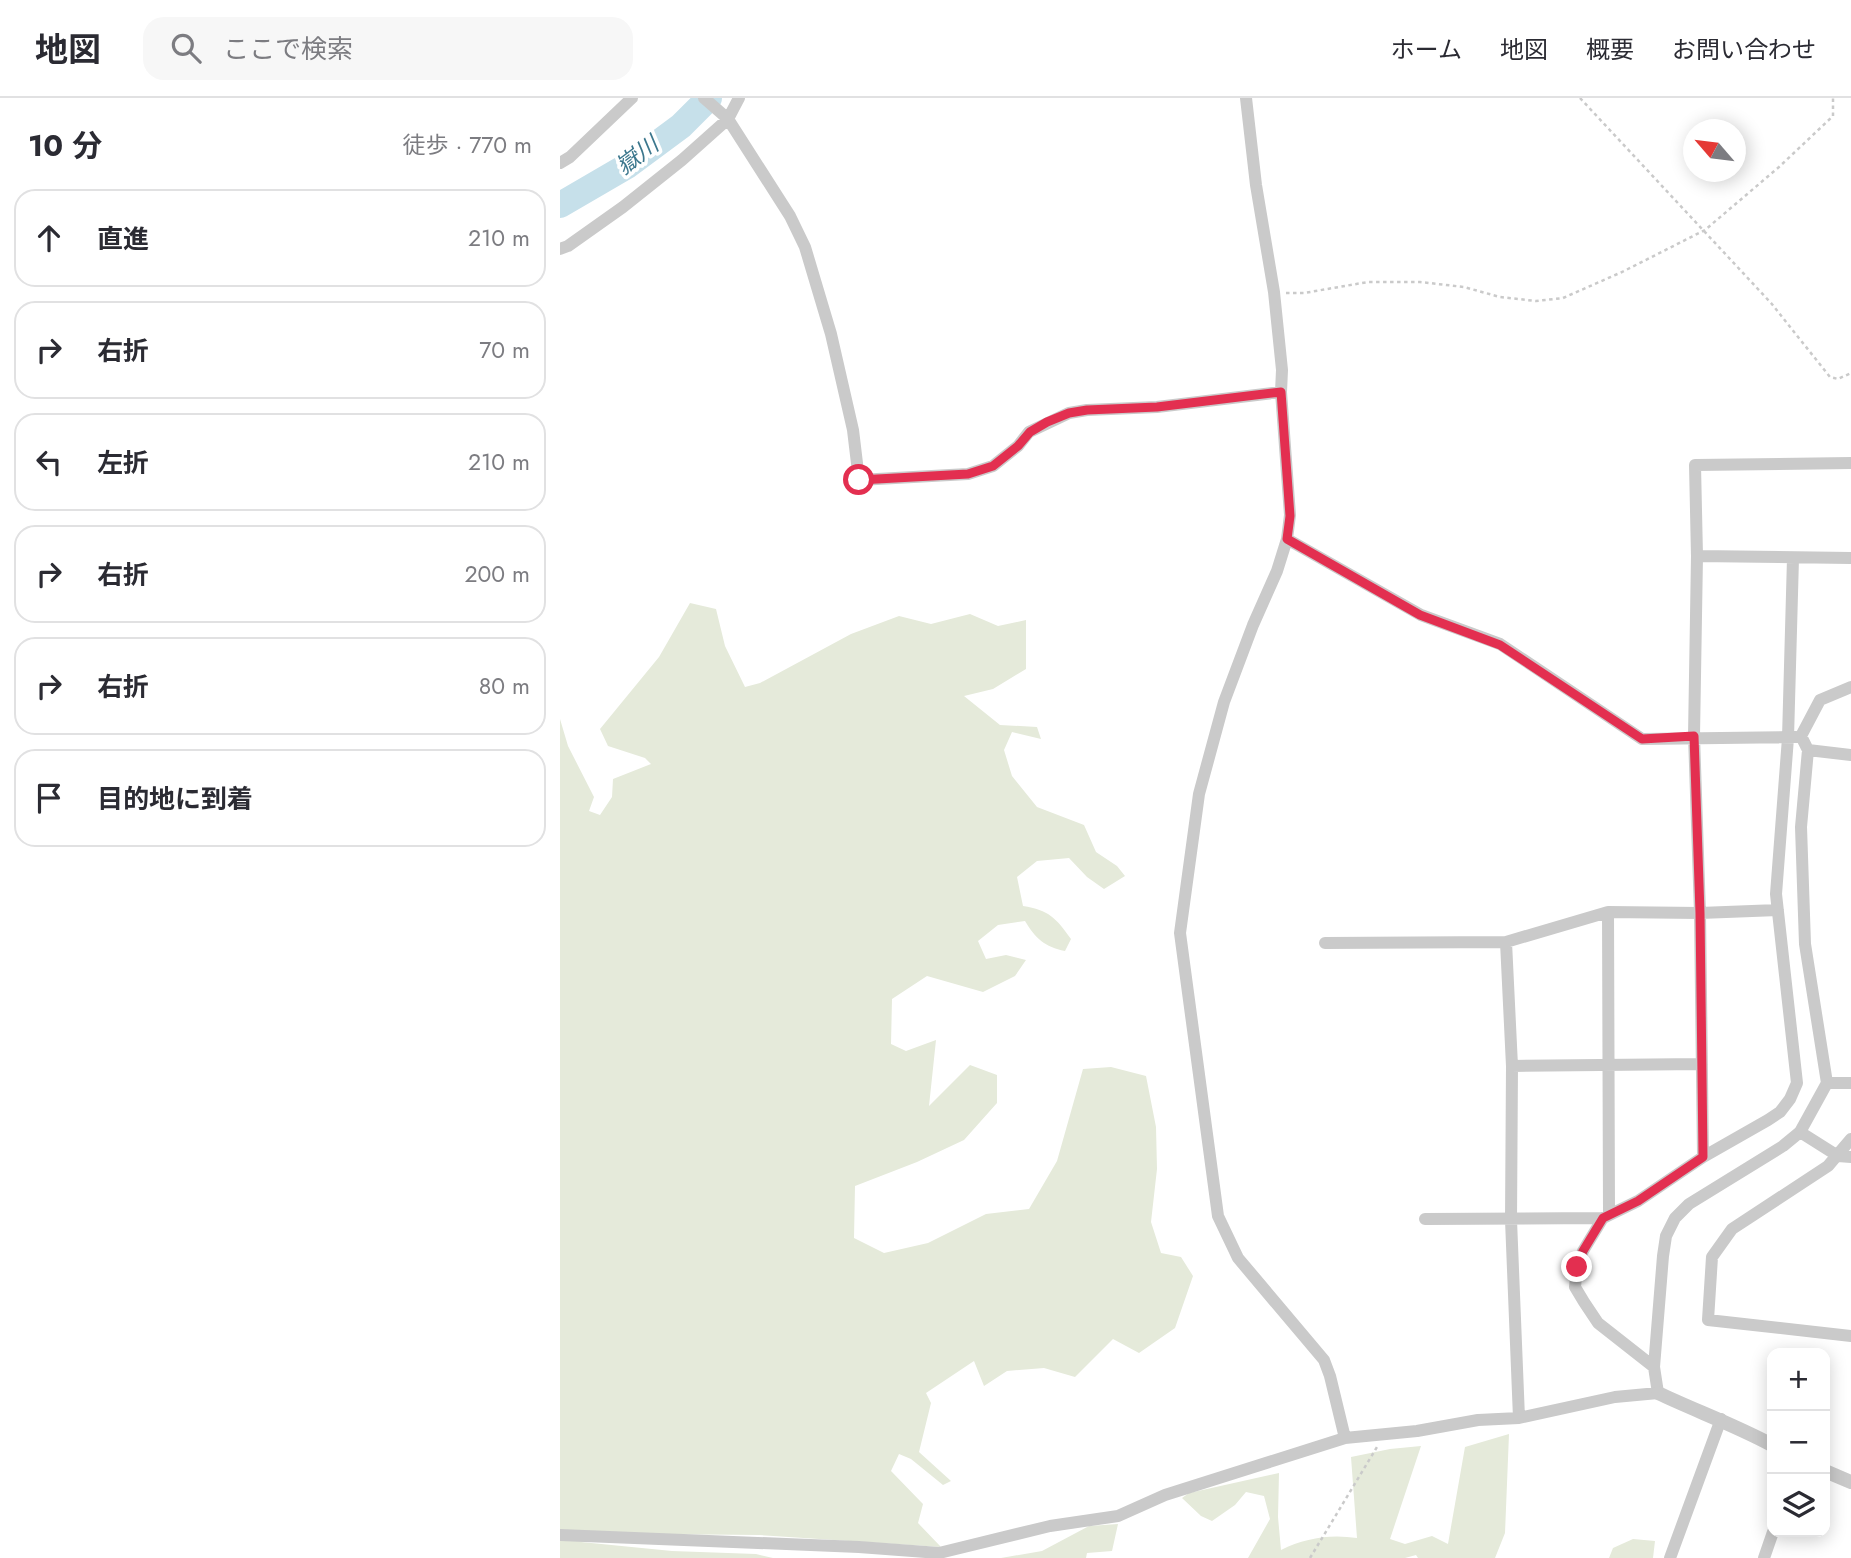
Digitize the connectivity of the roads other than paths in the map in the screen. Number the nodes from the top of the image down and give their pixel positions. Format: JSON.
{"nodes":[{"id":1,"x":632,"y":98,"type":"edge"},
{"id":2,"x":704,"y":98,"type":"edge"},
{"id":3,"x":739,"y":98,"type":"edge"},
{"id":4,"x":1247,"y":98,"type":"edge"},
{"id":5,"x":723,"y":115,"type":"junction"},
{"id":6,"x":560,"y":163,"type":"edge"},
{"id":7,"x":560,"y":249,"type":"edge"},
{"id":8,"x":1281,"y":392,"type":"junction"},
{"id":9,"x":1851,"y":463,"type":"edge"},
{"id":10,"x":1287,"y":539,"type":"junction"},
{"id":11,"x":1697,"y":556,"type":"junction"},
{"id":12,"x":1793,"y":558,"type":"junction"},
{"id":13,"x":1851,"y":558,"type":"edge"},
{"id":14,"x":1851,"y":687,"type":"edge"},
{"id":15,"x":1694,"y":736,"type":"junction"},
{"id":16,"x":1794,"y":737,"type":"junction"},
{"id":17,"x":1808,"y":750,"type":"junction"},
{"id":18,"x":1851,"y":755,"type":"edge"},
{"id":19,"x":1778,"y":910,"type":"junction"},
{"id":20,"x":1608,"y":912,"type":"junction"},
{"id":21,"x":1700,"y":913,"type":"junction"},
{"id":22,"x":1506,"y":942,"type":"junction"},
{"id":23,"x":1325,"y":943,"type":"dead end"},
{"id":24,"x":1702,"y":1064,"type":"junction"},
{"id":25,"x":1609,"y":1065,"type":"junction"},
{"id":26,"x":1512,"y":1066,"type":"junction"},
{"id":27,"x":1827,"y":1083,"type":"junction"},
{"id":28,"x":1851,"y":1083,"type":"edge"},
{"id":29,"x":1800,"y":1132,"type":"junction"},
{"id":30,"x":1851,"y":1139,"type":"edge"},
{"id":31,"x":1845,"y":1156,"type":"edge"},
{"id":32,"x":1703,"y":1157,"type":"junction"},
{"id":33,"x":1606,"y":1216,"type":"junction"},
{"id":34,"x":1424,"y":1219,"type":"dead end"},
{"id":35,"x":1511,"y":1220,"type":"junction"},
{"id":36,"x":1851,"y":1336,"type":"edge"},
{"id":37,"x":1654,"y":1367,"type":"junction"},
{"id":38,"x":1658,"y":1393,"type":"junction"},
{"id":39,"x":1519,"y":1418,"type":"junction"},
{"id":40,"x":1721,"y":1419,"type":"junction"},
{"id":41,"x":1345,"y":1438,"type":"junction"},
{"id":42,"x":1767,"y":1442,"type":"edge"},
{"id":43,"x":1830,"y":1473,"type":"edge"},
{"id":44,"x":1851,"y":1482,"type":"edge"},
{"id":45,"x":560,"y":1535,"type":"edge"},
{"id":46,"x":1771,"y":1537,"type":"edge"},
{"id":47,"x":1670,"y":1558,"type":"edge"},
{"id":48,"x":1764,"y":1558,"type":"edge"}],
"edges":[{"from":1,"to":6,"type":"street"},
{"from":2,"to":5,"type":"street"},
{"from":3,"to":5,"type":"street"},
{"from":4,"to":8,"type":"street"},
{"from":5,"to":7,"type":"street"},
{"from":5,"to":8,"type":"street"},
{"from":8,"to":10,"type":"street"},
{"from":9,"to":11,"type":"street"},
{"from":10,"to":15,"type":"street"},
{"from":10,"to":41,"type":"street"},
{"from":11,"to":12,"type":"street"},
{"from":11,"to":15,"type":"street"},
{"from":12,"to":13,"type":"street"},
{"from":12,"to":16,"type":"street"},
{"from":14,"to":16,"type":"street"},
{"from":15,"to":16,"type":"street"},
{"from":15,"to":21,"type":"street"},
{"from":16,"to":17,"type":"street"},
{"from":16,"to":19,"type":"street"},
{"from":17,"to":18,"type":"street"},
{"from":17,"to":27,"type":"street"},
{"from":19,"to":21,"type":"street"},
{"from":19,"to":32,"type":"street"},
{"from":20,"to":21,"type":"street"},
{"from":20,"to":22,"type":"street"},
{"from":20,"to":25,"type":"street"},
{"from":21,"to":24,"type":"street"},
{"from":22,"to":23,"type":"street"},
{"from":22,"to":26,"type":"street"},
{"from":24,"to":25,"type":"street"},
{"from":24,"to":32,"type":"street"},
{"from":25,"to":26,"type":"street"},
{"from":25,"to":33,"type":"street"},
{"from":26,"to":35,"type":"street"},
{"from":27,"to":28,"type":"street"},
{"from":27,"to":29,"type":"street"},
{"from":29,"to":31,"type":"street"},
{"from":29,"to":37,"type":"street"},
{"from":30,"to":31,"type":"street"},
{"from":31,"to":36,"type":"street"},
{"from":32,"to":33,"type":"street"},
{"from":33,"to":35,"type":"street"},
{"from":33,"to":37,"type":"street"},
{"from":34,"to":35,"type":"street"},
{"from":35,"to":39,"type":"street"},
{"from":37,"to":38,"type":"street"},
{"from":38,"to":39,"type":"street"},
{"from":38,"to":40,"type":"street"},
{"from":39,"to":41,"type":"street"},
{"from":40,"to":42,"type":"street"},
{"from":40,"to":47,"type":"street"},
{"from":41,"to":45,"type":"street"},
{"from":43,"to":44,"type":"street"},
{"from":46,"to":48,"type":"street"}]}
